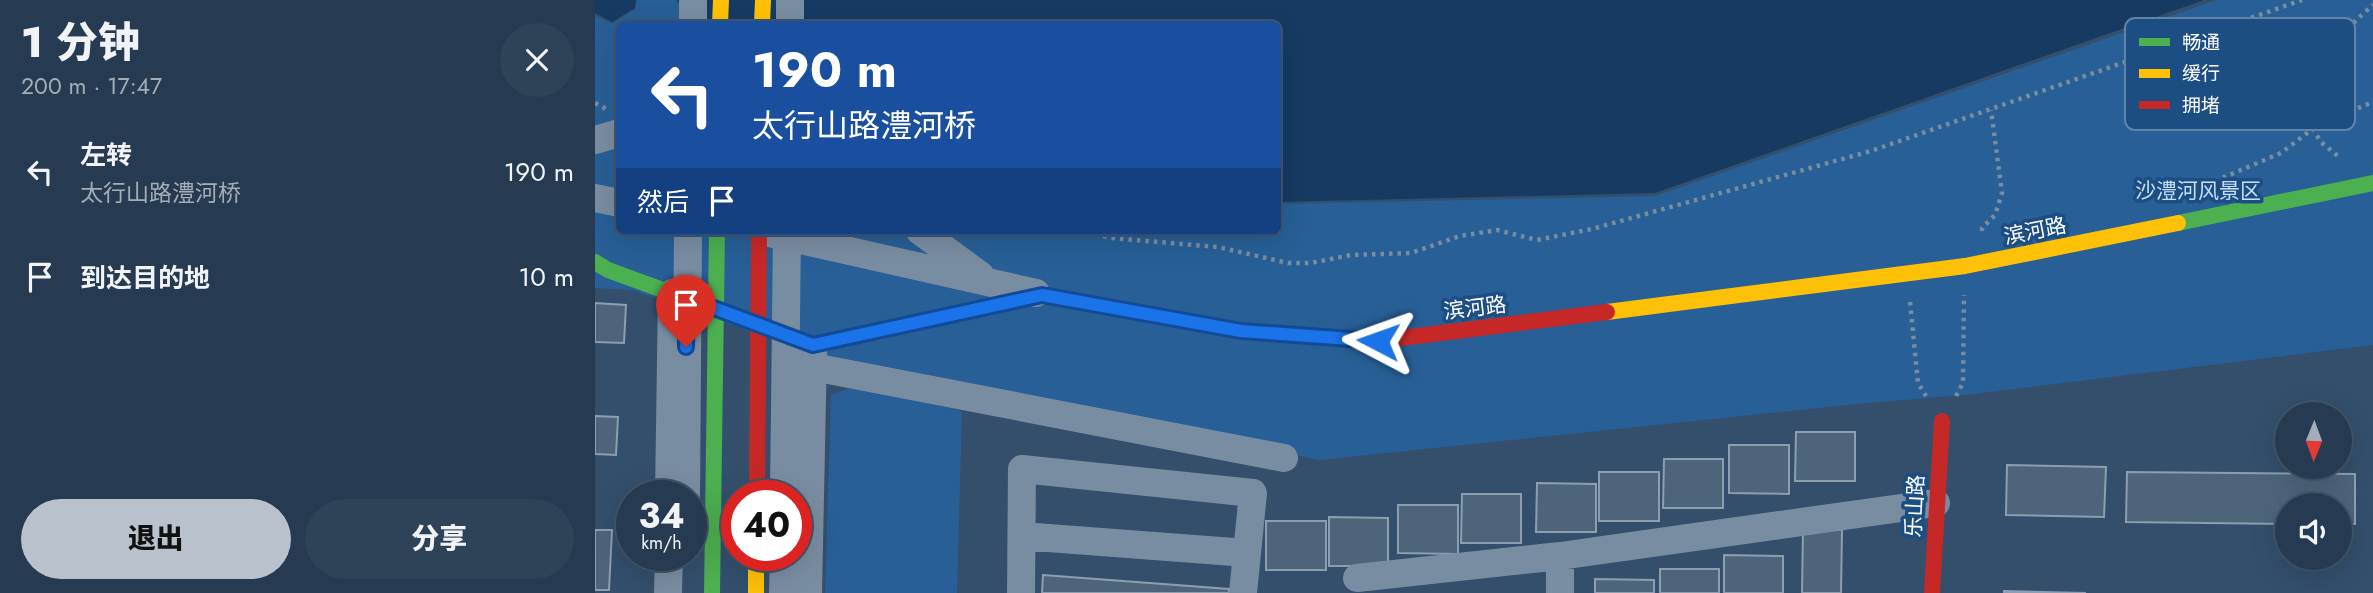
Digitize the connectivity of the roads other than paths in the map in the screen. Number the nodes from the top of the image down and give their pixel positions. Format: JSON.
{"nodes":[{"id":1,"x":693,"y":0,"type":"edge"},
{"id":2,"x":721,"y":0,"type":"edge"},
{"id":3,"x":762,"y":0,"type":"edge"},
{"id":4,"x":790,"y":0,"type":"edge"},
{"id":5,"x":693,"y":21,"type":"edge"},
{"id":6,"x":720,"y":21,"type":"edge"},
{"id":7,"x":762,"y":21,"type":"edge"},
{"id":8,"x":790,"y":21,"type":"edge"},
{"id":9,"x":616,"y":134,"type":"edge"},
{"id":10,"x":595,"y":139,"type":"edge"},
{"id":11,"x":2373,"y":183,"type":"edge"},
{"id":12,"x":595,"y":198,"type":"edge"},
{"id":13,"x":616,"y":202,"type":"edge"},
{"id":14,"x":687,"y":235,"type":"edge"},
{"id":15,"x":717,"y":235,"type":"edge"},
{"id":16,"x":774,"y":235,"type":"edge"},
{"id":17,"x":774,"y":235,"type":"edge"},
{"id":18,"x":787,"y":235,"type":"edge"},
{"id":19,"x":925,"y":235,"type":"edge"},
{"id":20,"x":595,"y":262,"type":"edge"},
{"id":21,"x":990,"y":283,"type":"junction"},
{"id":22,"x":679,"y":295,"type":"junction"},
{"id":23,"x":1042,"y":295,"type":"junction"},
{"id":24,"x":813,"y":356,"type":"junction"},
{"id":25,"x":1942,"y":421,"type":"road end"},
{"id":26,"x":1284,"y":458,"type":"dead end"},
{"id":27,"x":670,"y":480,"type":"edge"},
{"id":28,"x":685,"y":480,"type":"edge"},
{"id":29,"x":758,"y":480,"type":"edge"},
{"id":30,"x":783,"y":480,"type":"edge"},
{"id":31,"x":1936,"y":503,"type":"junction"},
{"id":32,"x":1022,"y":536,"type":"junction"},
{"id":33,"x":1247,"y":553,"type":"junction"},
{"id":34,"x":1560,"y":556,"type":"junction"},
{"id":35,"x":669,"y":571,"type":"edge"},
{"id":36,"x":685,"y":571,"type":"edge"},
{"id":37,"x":756,"y":571,"type":"edge"},
{"id":38,"x":784,"y":571,"type":"edge"},
{"id":39,"x":1357,"y":578,"type":"dead end"},
{"id":40,"x":668,"y":593,"type":"edge"},
{"id":41,"x":685,"y":593,"type":"edge"},
{"id":42,"x":712,"y":593,"type":"edge"},
{"id":43,"x":756,"y":593,"type":"edge"},
{"id":44,"x":783,"y":593,"type":"edge"},
{"id":45,"x":808,"y":593,"type":"edge"},
{"id":46,"x":1021,"y":593,"type":"edge"},
{"id":47,"x":1243,"y":593,"type":"edge"},
{"id":48,"x":1560,"y":593,"type":"edge"},
{"id":49,"x":1932,"y":593,"type":"edge"}],
"edges":[{"from":1,"to":5,"type":"street"},
{"from":2,"to":6,"type":"street"},
{"from":3,"to":7,"type":"street"},
{"from":4,"to":8,"type":"street"},
{"from":9,"to":10,"type":"street"},
{"from":11,"to":23,"type":"street","name":"滨河路"},
{"from":12,"to":13,"type":"street"},
{"from":14,"to":22,"type":"street","bridge":true},
{"from":15,"to":42,"type":"street","bridge":true},
{"from":16,"to":29,"type":"street","bridge":true},
{"from":17,"to":30,"type":"street","bridge":true},
{"from":18,"to":21,"type":"street"},
{"from":19,"to":21,"type":"street"},
{"from":20,"to":22,"type":"street"},
{"from":21,"to":23,"type":"street"},
{"from":22,"to":24,"type":"street"},
{"from":22,"to":27,"type":"street"},
{"from":22,"to":28,"type":"street","bridge":true},
{"from":23,"to":24,"type":"street","name":"滨河路"},
{"from":24,"to":26,"type":"street"},
{"from":24,"to":45,"type":"street"},
{"from":25,"to":31,"type":"street","name":"乐山路"},
{"from":31,"to":34,"type":"street"},
{"from":31,"to":49,"type":"street","name":"乐山路"},
{"from":32,"to":33,"type":"street"},
{"from":32,"to":33,"type":"street"},
{"from":32,"to":46,"type":"street"},
{"from":33,"to":47,"type":"street"},
{"from":34,"to":39,"type":"street"},
{"from":34,"to":48,"type":"street"},
{"from":35,"to":40,"type":"street"},
{"from":36,"to":41,"type":"street"},
{"from":37,"to":43,"type":"street"},
{"from":38,"to":44,"type":"street"}]}
